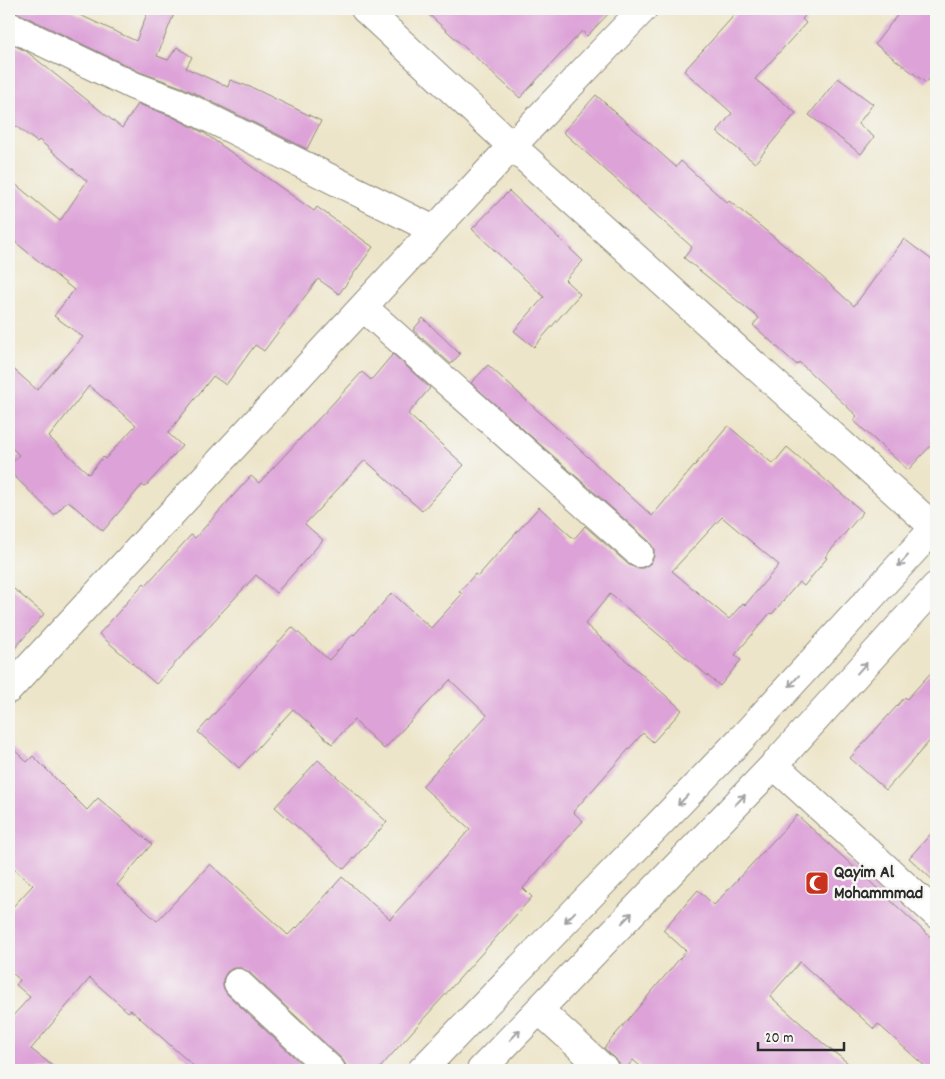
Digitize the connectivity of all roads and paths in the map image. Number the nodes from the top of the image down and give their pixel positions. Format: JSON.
{"nodes":[{"id":1,"x":365,"y":9,"type":"edge"},
{"id":2,"x":643,"y":9,"type":"edge"},
{"id":3,"x":9,"y":26,"type":"edge"},
{"id":4,"x":512,"y":146,"type":"junction"},
{"id":5,"x":434,"y":230,"type":"junction"},
{"id":6,"x":363,"y":307,"type":"junction"},
{"id":7,"x":936,"y":527,"type":"edge"},
{"id":8,"x":639,"y":553,"type":"dead end"},
{"id":9,"x":936,"y":586,"type":"edge"},
{"id":10,"x":9,"y":688,"type":"edge"},
{"id":11,"x":774,"y":765,"type":"junction"},
{"id":12,"x":936,"y":914,"type":"edge"},
{"id":13,"x":238,"y":983,"type":"dead end"},
{"id":14,"x":539,"y":1010,"type":"junction"},
{"id":15,"x":331,"y":1070,"type":"edge"},
{"id":16,"x":422,"y":1070,"type":"edge"},
{"id":17,"x":481,"y":1070,"type":"edge"},
{"id":18,"x":605,"y":1070,"type":"edge"}],
"edges":[{"from":1,"to":4,"type":"street"},
{"from":2,"to":4,"type":"street"},
{"from":3,"to":5,"type":"street"},
{"from":4,"to":5,"type":"street"},
{"from":4,"to":7,"type":"street"},
{"from":5,"to":6,"type":"street"},
{"from":6,"to":8,"type":"street"},
{"from":6,"to":10,"type":"street"},
{"from":7,"to":16,"type":"street","one_way":true},
{"from":11,"to":9,"type":"street","one_way":true},
{"from":11,"to":12,"type":"street"},
{"from":14,"to":11,"type":"street","one_way":true},
{"from":13,"to":15,"type":"street"},
{"from":17,"to":14,"type":"street","one_way":true},
{"from":14,"to":18,"type":"street"}]}
